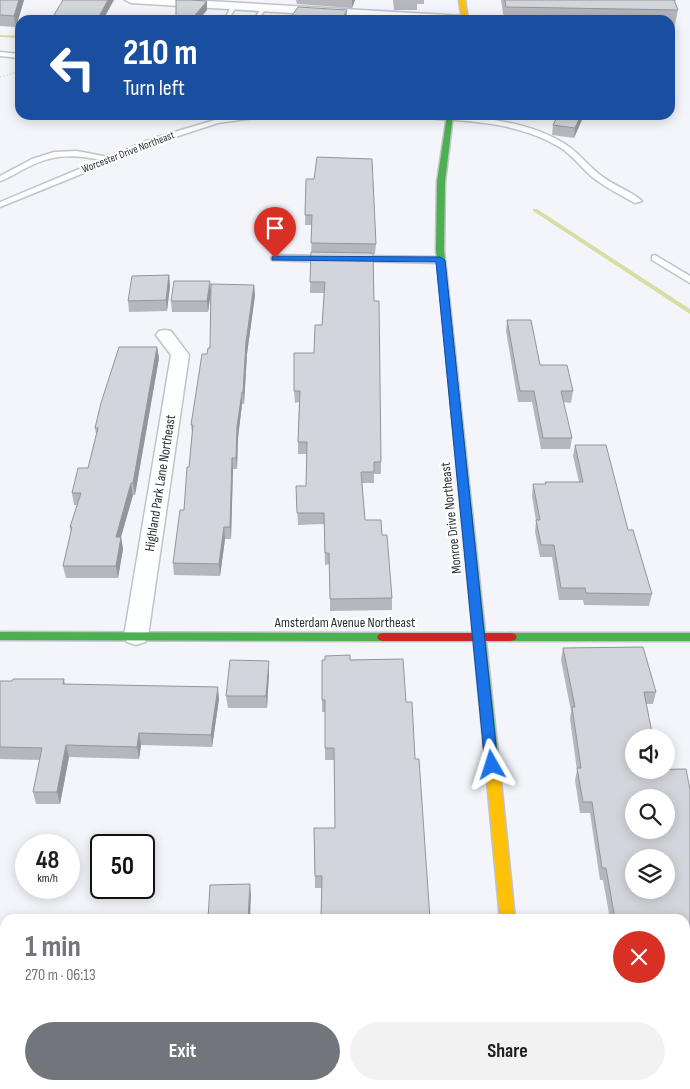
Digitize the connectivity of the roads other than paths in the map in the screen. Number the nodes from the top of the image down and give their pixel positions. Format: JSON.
{"nodes":[{"id":1,"x":131,"y":0,"type":"edge"},
{"id":2,"x":462,"y":0,"type":"edge"},
{"id":3,"x":149,"y":1,"type":"edge"},
{"id":4,"x":202,"y":2,"type":"edge"},
{"id":5,"x":264,"y":9,"type":"edge"},
{"id":6,"x":330,"y":15,"type":"edge"},
{"id":7,"x":464,"y":15,"type":"edge"},
{"id":8,"x":0,"y":54,"type":"edge"},
{"id":9,"x":15,"y":56,"type":"edge"},
{"id":10,"x":230,"y":120,"type":"edge"},
{"id":11,"x":449,"y":120,"type":"edge"},
{"id":12,"x":476,"y":120,"type":"edge"},
{"id":13,"x":108,"y":159,"type":"junction"},
{"id":14,"x":0,"y":180,"type":"edge"},
{"id":15,"x":2,"y":195,"type":"dead end"},
{"id":16,"x":15,"y":198,"type":"junction"},
{"id":17,"x":638,"y":201,"type":"dead end"},
{"id":18,"x":0,"y":205,"type":"edge"},
{"id":19,"x":275,"y":258,"type":"dead end"},
{"id":20,"x":655,"y":258,"type":"dead end"},
{"id":21,"x":335,"y":259,"type":"edge"},
{"id":22,"x":345,"y":259,"type":"edge"},
{"id":23,"x":440,"y":260,"type":"junction"},
{"id":24,"x":690,"y":280,"type":"edge"},
{"id":25,"x":165,"y":335,"type":"dead end"},
{"id":26,"x":0,"y":636,"type":"edge"},
{"id":27,"x":136,"y":636,"type":"junction"},
{"id":28,"x":478,"y":637,"type":"junction"},
{"id":29,"x":690,"y":637,"type":"edge"},
{"id":30,"x":507,"y":914,"type":"edge"}],
"edges":[{"from":1,"to":3,"type":"street"},
{"from":2,"to":7,"type":"main road"},
{"from":3,"to":4,"type":"street"},
{"from":4,"to":5,"type":"street"},
{"from":5,"to":6,"type":"street"},
{"from":8,"to":9,"type":"lane"},
{"from":10,"to":13,"type":"lane","name":"Worcester Drive Northeast"},
{"from":11,"to":23,"type":"main road","name":"Monroe Drive Northeast"},
{"from":12,"to":17,"type":"lane"},
{"from":13,"to":14,"type":"lane"},
{"from":13,"to":16,"type":"lane","name":"Worcester Drive Northeast"},
{"from":15,"to":16,"type":"lane"},
{"from":16,"to":18,"type":"lane","name":"Worcester Drive Northeast"},
{"from":19,"to":21,"type":"lane"},
{"from":20,"to":24,"type":"lane"},
{"from":22,"to":23,"type":"lane"},
{"from":23,"to":28,"type":"main road","name":"Monroe Drive Northeast"},
{"from":25,"to":27,"type":"street","name":"Highland Park Lane Northeast"},
{"from":26,"to":27,"type":"main road","name":"Amsterdam Avenue Northeast"},
{"from":27,"to":28,"type":"main road","name":"Amsterdam Avenue Northeast"},
{"from":28,"to":29,"type":"main road","name":"Amsterdam Avenue Northeast"},
{"from":28,"to":30,"type":"main road","name":"Monroe Drive Northeast"}]}
